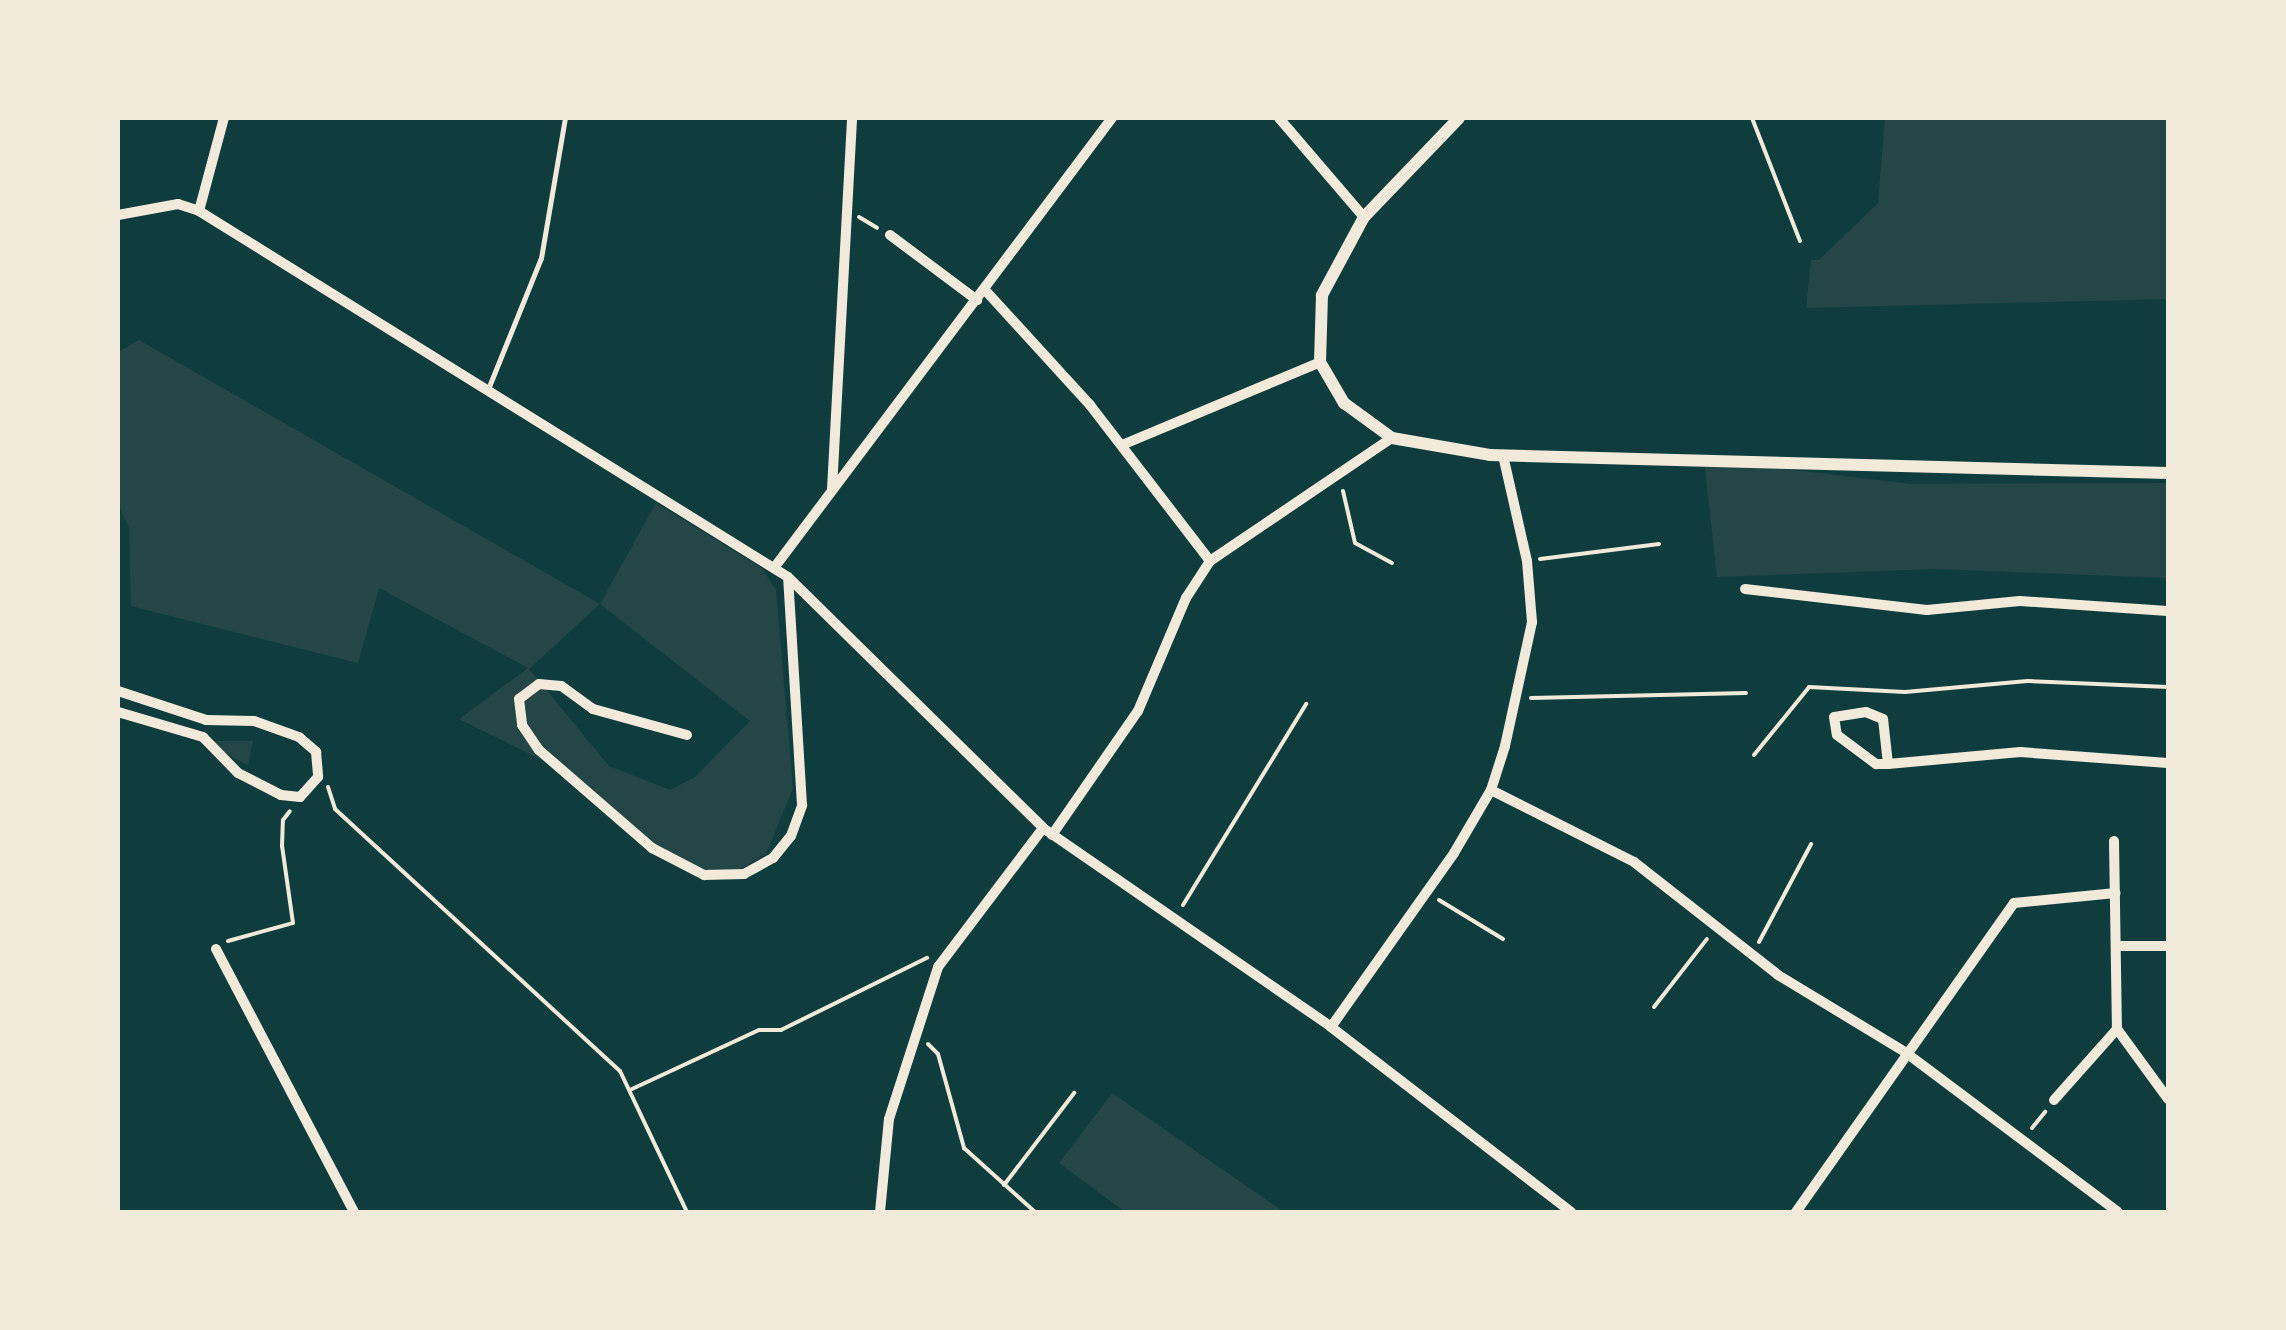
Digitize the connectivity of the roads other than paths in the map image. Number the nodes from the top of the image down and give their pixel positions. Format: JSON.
{"nodes":[{"id":1,"x":224,"y":118,"type":"edge"},
{"id":2,"x":565,"y":118,"type":"edge"},
{"id":3,"x":852,"y":118,"type":"edge"},
{"id":4,"x":1112,"y":118,"type":"edge"},
{"id":5,"x":1279,"y":118,"type":"edge"},
{"id":6,"x":1459,"y":118,"type":"edge"},
{"id":7,"x":199,"y":211,"type":"junction"},
{"id":8,"x":118,"y":216,"type":"edge"},
{"id":9,"x":1364,"y":217,"type":"junction"},
{"id":10,"x":890,"y":236,"type":"road end"},
{"id":11,"x":981,"y":295,"type":"junction"},
{"id":12,"x":1320,"y":362,"type":"junction"},
{"id":13,"x":486,"y":392,"type":"junction"},
{"id":14,"x":1392,"y":438,"type":"junction"},
{"id":15,"x":1122,"y":445,"type":"junction"},
{"id":16,"x":1503,"y":455,"type":"junction"},
{"id":17,"x":2168,"y":474,"type":"edge"},
{"id":18,"x":832,"y":490,"type":"junction"},
{"id":19,"x":1210,"y":560,"type":"junction"},
{"id":20,"x":774,"y":568,"type":"junction"},
{"id":21,"x":788,"y":577,"type":"junction"},
{"id":22,"x":1745,"y":589,"type":"dead end"},
{"id":23,"x":2168,"y":611,"type":"edge"},
{"id":24,"x":118,"y":691,"type":"edge"},
{"id":25,"x":118,"y":712,"type":"edge"},
{"id":26,"x":206,"y":720,"type":"junction"},
{"id":27,"x":687,"y":735,"type":"dead end"},
{"id":28,"x":202,"y":738,"type":"junction"},
{"id":29,"x":2168,"y":763,"type":"edge"},
{"id":30,"x":1888,"y":764,"type":"junction"},
{"id":31,"x":1491,"y":790,"type":"junction"},
{"id":32,"x":1047,"y":832,"type":"junction"},
{"id":33,"x":2114,"y":841,"type":"dead end"},
{"id":34,"x":2116,"y":893,"type":"junction"},
{"id":35,"x":2117,"y":946,"type":"junction"},
{"id":36,"x":2168,"y":946,"type":"edge"},
{"id":37,"x":216,"y":949,"type":"road end"},
{"id":38,"x":1331,"y":1028,"type":"junction"},
{"id":39,"x":2116,"y":1029,"type":"junction"},
{"id":40,"x":1905,"y":1052,"type":"junction"},
{"id":41,"x":2168,"y":1099,"type":"edge"},
{"id":42,"x":2054,"y":1100,"type":"road end"},
{"id":43,"x":354,"y":1212,"type":"edge"},
{"id":44,"x":880,"y":1212,"type":"edge"},
{"id":45,"x":1572,"y":1212,"type":"edge"},
{"id":46,"x":1796,"y":1212,"type":"edge"},
{"id":47,"x":2118,"y":1212,"type":"edge"}],
"edges":[{"from":1,"to":7,"type":"street"},
{"from":2,"to":13,"type":"lane"},
{"from":3,"to":18,"type":"street"},
{"from":4,"to":11,"type":"street"},
{"from":5,"to":9,"type":"street"},
{"from":6,"to":9,"type":"street"},
{"from":7,"to":8,"type":"street"},
{"from":7,"to":13,"type":"street"},
{"from":9,"to":12,"type":"street"},
{"from":10,"to":11,"type":"street"},
{"from":11,"to":15,"type":"street"},
{"from":11,"to":18,"type":"street"},
{"from":12,"to":14,"type":"street"},
{"from":12,"to":15,"type":"street"},
{"from":13,"to":20,"type":"street"},
{"from":14,"to":16,"type":"street"},
{"from":14,"to":19,"type":"street"},
{"from":15,"to":19,"type":"street"},
{"from":16,"to":17,"type":"street"},
{"from":16,"to":31,"type":"street"},
{"from":18,"to":20,"type":"street"},
{"from":19,"to":32,"type":"street"},
{"from":20,"to":21,"type":"street"},
{"from":21,"to":27,"type":"street"},
{"from":21,"to":32,"type":"street"},
{"from":22,"to":23,"type":"street"},
{"from":24,"to":26,"type":"street"},
{"from":25,"to":28,"type":"street"},
{"from":26,"to":28,"type":"street"},
{"from":26,"to":28,"type":"street"},
{"from":29,"to":30,"type":"street"},
{"from":30,"to":30,"type":"street"},
{"from":31,"to":38,"type":"street"},
{"from":31,"to":40,"type":"street"},
{"from":32,"to":38,"type":"street"},
{"from":32,"to":44,"type":"street"},
{"from":33,"to":34,"type":"street"},
{"from":34,"to":35,"type":"street"},
{"from":34,"to":40,"type":"street"},
{"from":35,"to":36,"type":"street"},
{"from":35,"to":39,"type":"street"},
{"from":37,"to":43,"type":"street"},
{"from":38,"to":45,"type":"street"},
{"from":39,"to":41,"type":"street"},
{"from":39,"to":42,"type":"street"},
{"from":40,"to":46,"type":"street"},
{"from":40,"to":47,"type":"street"}]}
